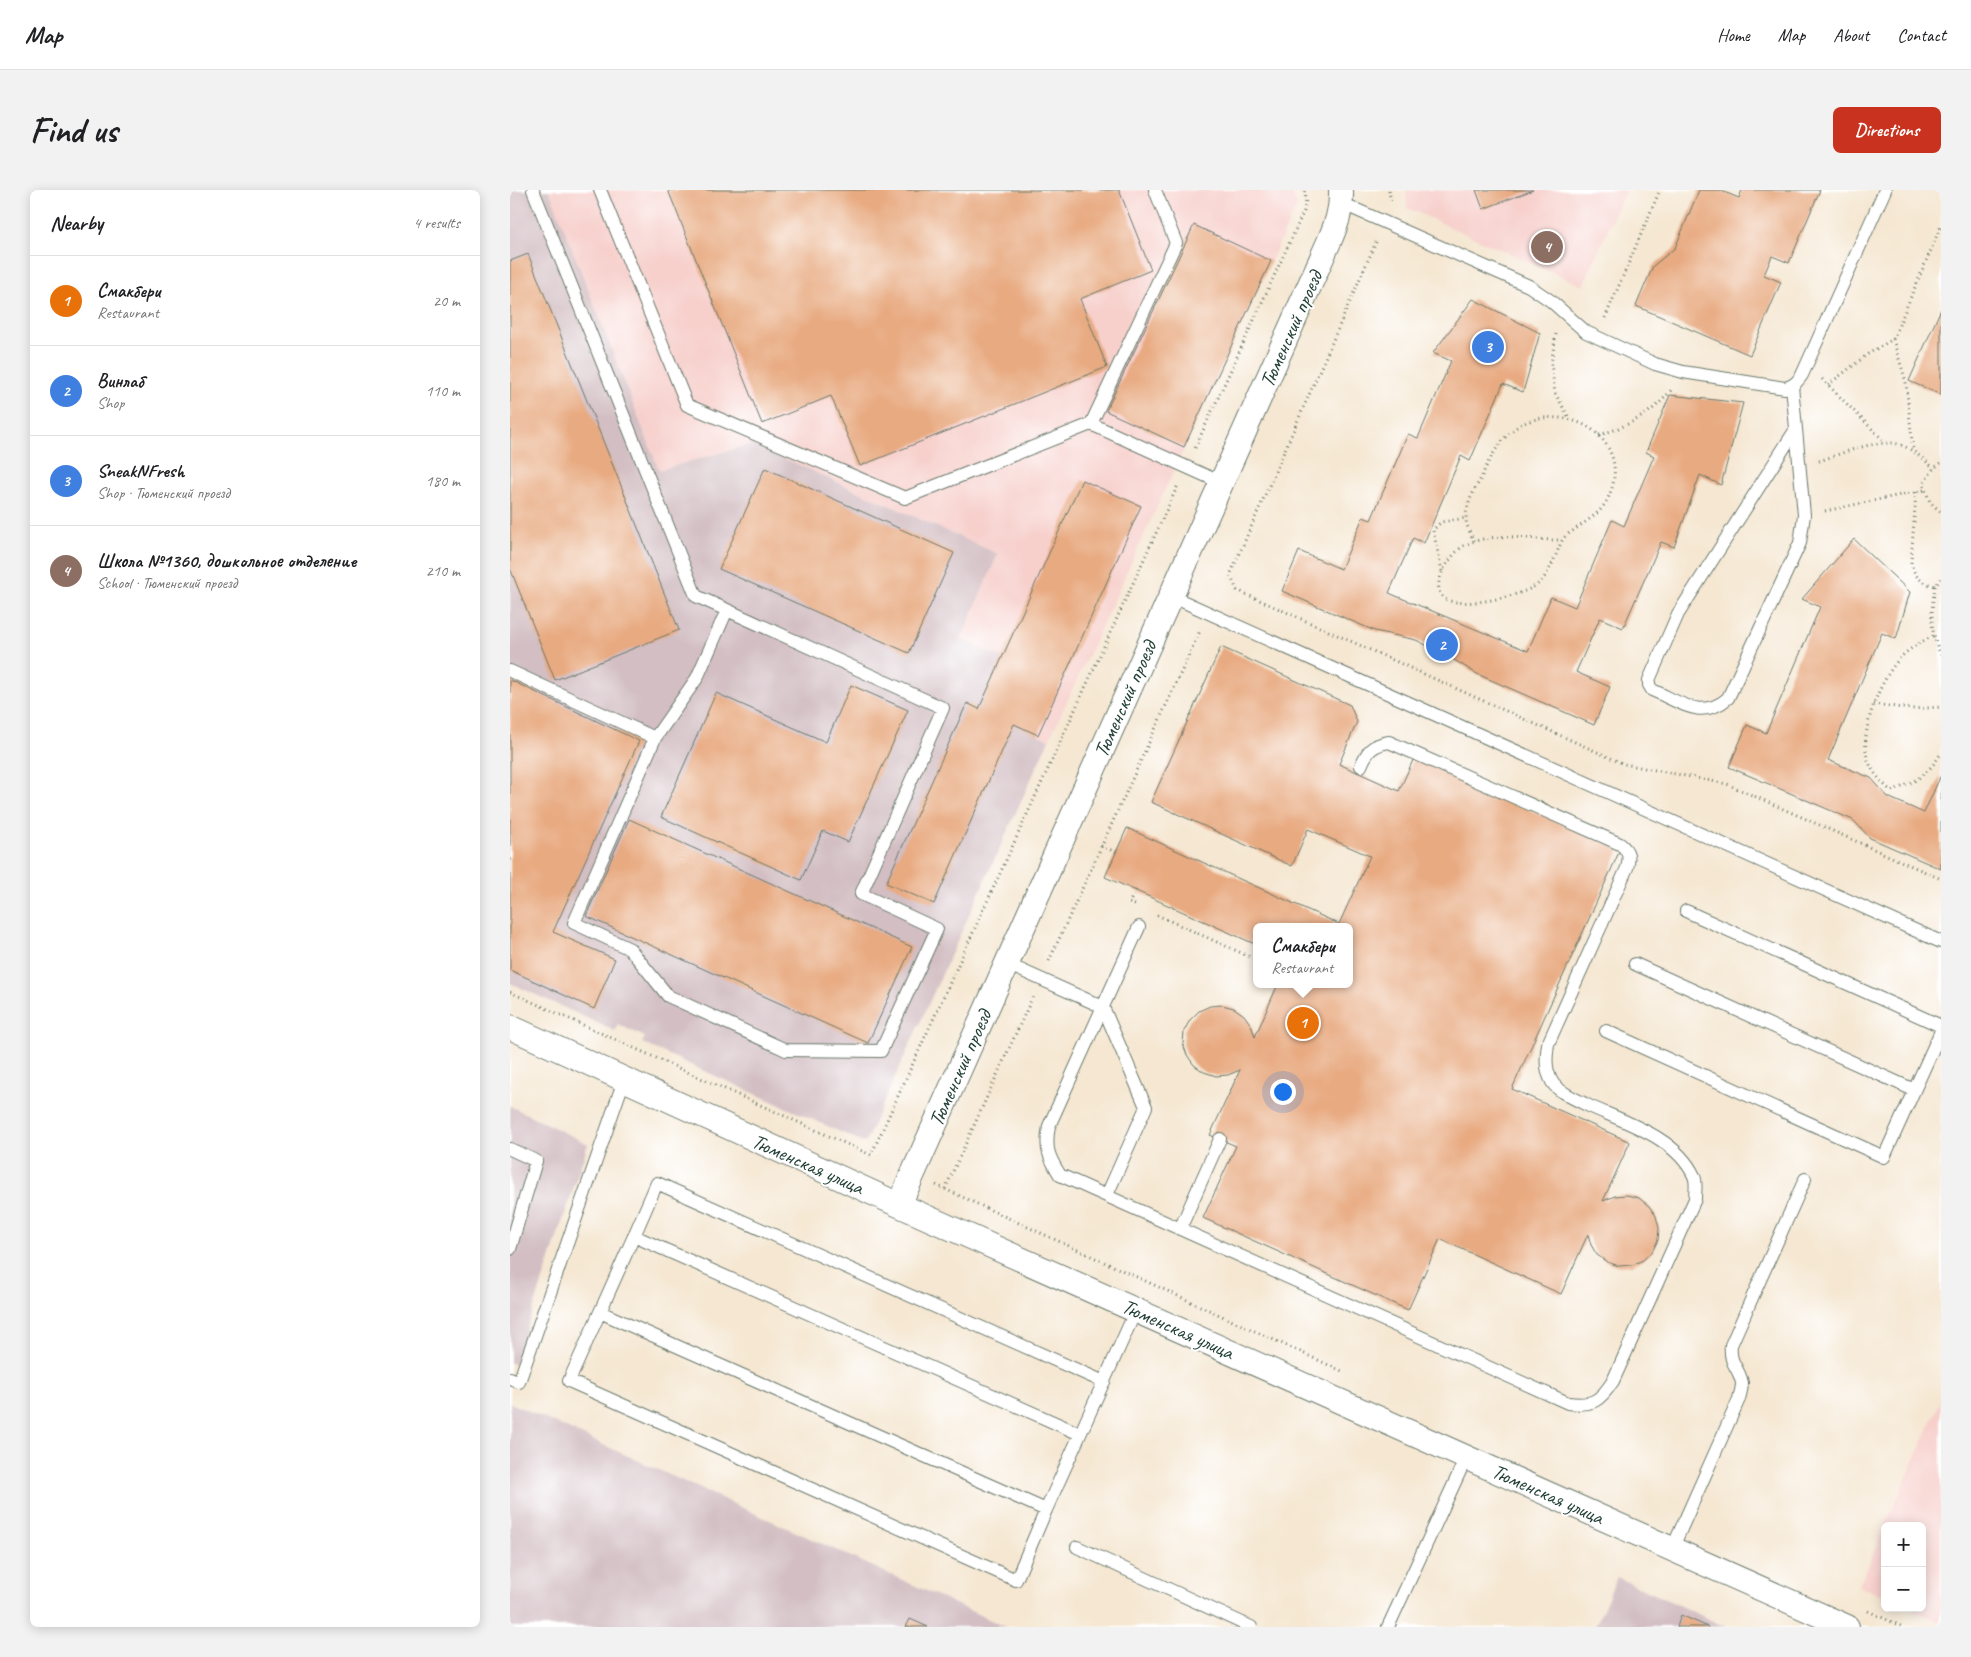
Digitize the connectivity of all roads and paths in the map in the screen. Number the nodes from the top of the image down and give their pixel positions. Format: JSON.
{"nodes":[{"id":1,"x":533,"y":190,"type":"edge"},
{"id":2,"x":600,"y":190,"type":"edge"},
{"id":3,"x":1155,"y":190,"type":"edge"},
{"id":4,"x":1304,"y":190,"type":"edge"},
{"id":5,"x":1389,"y":190,"type":"edge"},
{"id":6,"x":1660,"y":190,"type":"edge"},
{"id":7,"x":1885,"y":190,"type":"edge"},
{"id":8,"x":1341,"y":197,"type":"edge"},
{"id":9,"x":1385,"y":222,"type":"junction"},
{"id":10,"x":1941,"y":226,"type":"edge"},
{"id":11,"x":1565,"y":315,"type":"junction"},
{"id":12,"x":1597,"y":338,"type":"junction"},
{"id":13,"x":1893,"y":339,"type":"junction"},
{"id":14,"x":1807,"y":364,"type":"junction"},
{"id":15,"x":1683,"y":372,"type":"junction"},
{"id":16,"x":1828,"y":385,"type":"junction"},
{"id":17,"x":1792,"y":386,"type":"junction"},
{"id":18,"x":1569,"y":418,"type":"junction"},
{"id":19,"x":1091,"y":424,"type":"junction"},
{"id":20,"x":1796,"y":428,"type":"junction"},
{"id":21,"x":1599,"y":435,"type":"junction"},
{"id":22,"x":1885,"y":443,"type":"junction"},
{"id":23,"x":1913,"y":451,"type":"junction"},
{"id":24,"x":1941,"y":463,"type":"edge"},
{"id":25,"x":1186,"y":467,"type":"junction"},
{"id":26,"x":1799,"y":467,"type":"junction"},
{"id":27,"x":1934,"y":468,"type":"junction"},
{"id":28,"x":1222,"y":483,"type":"junction"},
{"id":29,"x":1924,"y":490,"type":"junction"},
{"id":30,"x":1916,"y":492,"type":"junction"},
{"id":31,"x":1941,"y":512,"type":"edge"},
{"id":32,"x":1804,"y":515,"type":"junction"},
{"id":33,"x":1466,"y":518,"type":"junction"},
{"id":34,"x":1562,"y":540,"type":"junction"},
{"id":35,"x":1474,"y":541,"type":"junction"},
{"id":36,"x":1443,"y":572,"type":"junction"},
{"id":37,"x":1941,"y":579,"type":"edge"},
{"id":38,"x":1935,"y":586,"type":"junction"},
{"id":39,"x":1171,"y":596,"type":"junction"},
{"id":40,"x":727,"y":610,"type":"junction"},
{"id":41,"x":1202,"y":627,"type":"dead end"},
{"id":42,"x":1933,"y":636,"type":"junction"},
{"id":43,"x":1941,"y":655,"type":"edge"},
{"id":44,"x":510,"y":670,"type":"edge"},
{"id":45,"x":1873,"y":704,"type":"junction"},
{"id":46,"x":1941,"y":707,"type":"edge"},
{"id":47,"x":655,"y":738,"type":"junction"},
{"id":48,"x":1941,"y":753,"type":"edge"},
{"id":49,"x":1360,"y":766,"type":"dead end"},
{"id":50,"x":1101,"y":846,"type":"junction"},
{"id":51,"x":1116,"y":852,"type":"dead end"},
{"id":52,"x":1941,"y":879,"type":"edge"},
{"id":53,"x":1136,"y":890,"type":"dead end"},
{"id":54,"x":1146,"y":910,"type":"dead end"},
{"id":55,"x":1686,"y":911,"type":"dead end"},
{"id":56,"x":1154,"y":914,"type":"dead end"},
{"id":57,"x":1138,"y":927,"type":"dead end"},
{"id":58,"x":1941,"y":942,"type":"edge"},
{"id":59,"x":1253,"y":958,"type":"edge"},
{"id":60,"x":1006,"y":964,"type":"junction"},
{"id":61,"x":1635,"y":964,"type":"dead end"},
{"id":62,"x":1041,"y":979,"type":"junction"},
{"id":63,"x":510,"y":992,"type":"edge"},
{"id":64,"x":1102,"y":1007,"type":"junction"},
{"id":65,"x":1941,"y":1026,"type":"edge"},
{"id":66,"x":510,"y":1027,"type":"edge"},
{"id":67,"x":1941,"y":1030,"type":"edge"},
{"id":68,"x":1606,"y":1031,"type":"dead end"},
{"id":69,"x":624,"y":1080,"type":"junction"},
{"id":70,"x":1914,"y":1090,"type":"junction"},
{"id":71,"x":1220,"y":1139,"type":"dead end"},
{"id":72,"x":510,"y":1149,"type":"edge"},
{"id":73,"x":1806,"y":1179,"type":"dead end"},
{"id":74,"x":945,"y":1189,"type":"dead end"},
{"id":75,"x":1107,"y":1195,"type":"junction"},
{"id":76,"x":899,"y":1205,"type":"junction"},
{"id":77,"x":1180,"y":1228,"type":"junction"},
{"id":78,"x":512,"y":1234,"type":"edge"},
{"id":79,"x":634,"y":1236,"type":"junction"},
{"id":80,"x":510,"y":1249,"type":"edge"},
{"id":81,"x":1136,"y":1310,"type":"junction"},
{"id":82,"x":600,"y":1312,"type":"junction"},
{"id":83,"x":510,"y":1378,"type":"edge"},
{"id":84,"x":1104,"y":1382,"type":"junction"},
{"id":85,"x":1080,"y":1434,"type":"junction"},
{"id":86,"x":1466,"y":1458,"type":"junction"},
{"id":87,"x":1046,"y":1510,"type":"junction"},
{"id":88,"x":1077,"y":1547,"type":"dead end"},
{"id":89,"x":1672,"y":1549,"type":"junction"},
{"id":90,"x":1251,"y":1627,"type":"edge"},
{"id":91,"x":1388,"y":1627,"type":"edge"},
{"id":92,"x":1847,"y":1627,"type":"edge"}],
"edges":[{"from":1,"to":40,"type":"lane"},
{"from":2,"to":19,"type":"lane"},
{"from":3,"to":19,"type":"lane"},
{"from":4,"to":25,"type":"path"},
{"from":5,"to":9,"type":"path"},
{"from":6,"to":12,"type":"path"},
{"from":7,"to":14,"type":"lane"},
{"from":8,"to":9,"type":"lane"},
{"from":8,"to":28,"type":"street","name":"Тюменский проезд"},
{"from":9,"to":11,"type":"lane"},
{"from":9,"to":52,"type":"path"},
{"from":10,"to":13,"type":"path"},
{"from":11,"to":12,"type":"lane"},
{"from":11,"to":18,"type":"path"},
{"from":12,"to":15,"type":"lane"},
{"from":13,"to":16,"type":"path"},
{"from":13,"to":23,"type":"path"},
{"from":14,"to":16,"type":"path"},
{"from":14,"to":17,"type":"lane"},
{"from":15,"to":17,"type":"lane"},
{"from":15,"to":21,"type":"path"},
{"from":16,"to":22,"type":"path"},
{"from":17,"to":20,"type":"lane"},
{"from":18,"to":21,"type":"path"},
{"from":18,"to":33,"type":"path"},
{"from":19,"to":25,"type":"lane"},
{"from":20,"to":26,"type":"lane"},
{"from":20,"to":32,"type":"lane"},
{"from":21,"to":34,"type":"path"},
{"from":22,"to":23,"type":"path"},
{"from":22,"to":26,"type":"path"},
{"from":23,"to":27,"type":"path"},
{"from":24,"to":27,"type":"path"},
{"from":25,"to":28,"type":"lane"},
{"from":25,"to":63,"type":"path"},
{"from":26,"to":32,"type":"lane"},
{"from":27,"to":29,"type":"path"},
{"from":28,"to":39,"type":"street","name":"Тюменский проезд"},
{"from":29,"to":30,"type":"path"},
{"from":29,"to":31,"type":"path"},
{"from":30,"to":32,"type":"path"},
{"from":30,"to":38,"type":"path"},
{"from":33,"to":35,"type":"path"},
{"from":33,"to":36,"type":"path"},
{"from":34,"to":35,"type":"path"},
{"from":34,"to":36,"type":"path"},
{"from":35,"to":36,"type":"path"},
{"from":37,"to":38,"type":"path"},
{"from":38,"to":42,"type":"path"},
{"from":39,"to":58,"type":"lane"},
{"from":39,"to":60,"type":"street","name":"Тюменский проезд"},
{"from":40,"to":47,"type":"lane"},
{"from":40,"to":47,"type":"lane"},
{"from":41,"to":50,"type":"path"},
{"from":42,"to":43,"type":"path"},
{"from":42,"to":45,"type":"path"},
{"from":44,"to":47,"type":"lane"},
{"from":45,"to":46,"type":"path"},
{"from":45,"to":48,"type":"path"},
{"from":49,"to":77,"type":"lane"},
{"from":50,"to":51,"type":"path"},
{"from":50,"to":62,"type":"path"},
{"from":53,"to":54,"type":"path"},
{"from":55,"to":65,"type":"lane"},
{"from":56,"to":59,"type":"path"},
{"from":57,"to":64,"type":"lane"},
{"from":60,"to":62,"type":"lane"},
{"from":60,"to":76,"type":"street","name":"Тюменский проезд"},
{"from":61,"to":70,"type":"lane"},
{"from":62,"to":64,"type":"lane"},
{"from":62,"to":74,"type":"path"},
{"from":64,"to":75,"type":"lane"},
{"from":64,"to":75,"type":"lane"},
{"from":66,"to":69,"type":"street","name":"Тюменская улица"},
{"from":67,"to":70,"type":"lane"},
{"from":68,"to":70,"type":"lane"},
{"from":69,"to":76,"type":"street","name":"Тюменская улица"},
{"from":69,"to":83,"type":"lane"},
{"from":71,"to":77,"type":"lane"},
{"from":72,"to":78,"type":"lane"},
{"from":73,"to":89,"type":"lane"},
{"from":75,"to":77,"type":"lane"},
{"from":76,"to":81,"type":"street","name":"Тюменская улица"},
{"from":78,"to":80,"type":"lane"},
{"from":79,"to":82,"type":"lane"},
{"from":79,"to":84,"type":"lane"},
{"from":79,"to":85,"type":"lane"},
{"from":81,"to":84,"type":"lane"},
{"from":81,"to":86,"type":"street","name":"Тюменская улица"},
{"from":82,"to":87,"type":"lane"},
{"from":82,"to":87,"type":"lane"},
{"from":84,"to":85,"type":"lane"},
{"from":85,"to":87,"type":"lane"},
{"from":86,"to":89,"type":"street","name":"Тюменская улица"},
{"from":86,"to":91,"type":"lane"},
{"from":88,"to":90,"type":"lane"},
{"from":89,"to":92,"type":"street","name":"Тюменская улица"}]}
